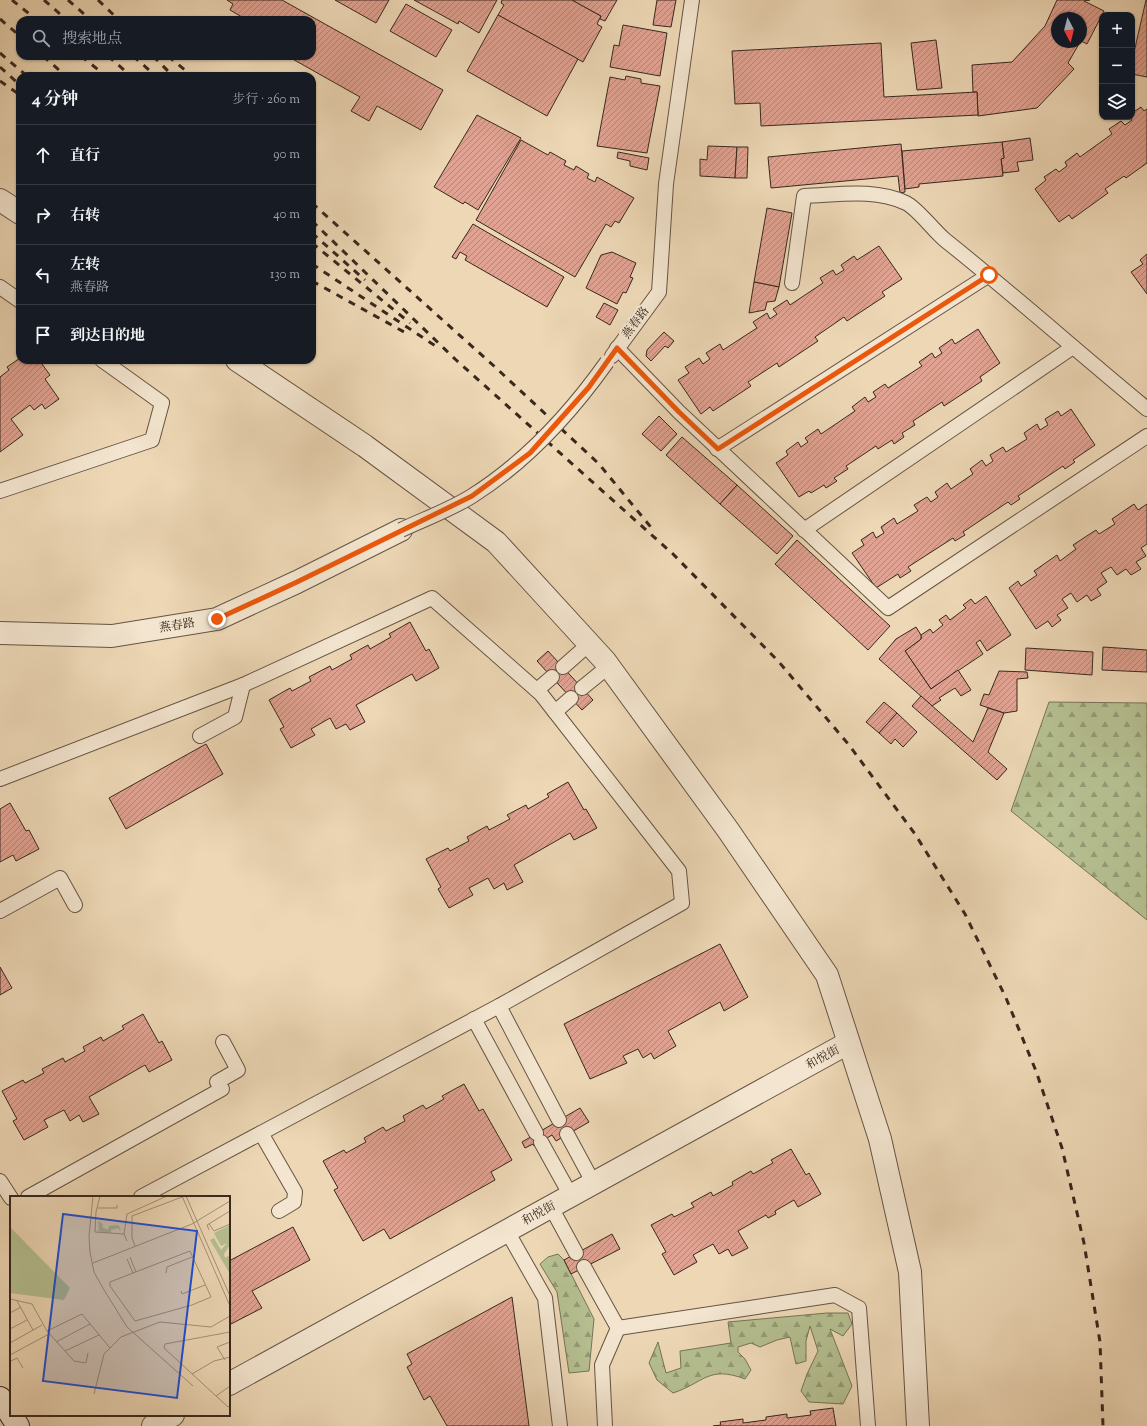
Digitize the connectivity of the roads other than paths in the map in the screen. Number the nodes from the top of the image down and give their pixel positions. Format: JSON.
{"nodes":[{"id":1,"x":692,"y":0,"type":"edge"},
{"id":2,"x":0,"y":200,"type":"edge"},
{"id":3,"x":16,"y":210,"type":"edge"},
{"id":4,"x":989,"y":275,"type":"junction"},
{"id":5,"x":792,"y":283,"type":"dead end"},
{"id":6,"x":0,"y":287,"type":"edge"},
{"id":7,"x":16,"y":298,"type":"edge"},
{"id":8,"x":1073,"y":347,"type":"junction"},
{"id":9,"x":617,"y":348,"type":"junction"},
{"id":10,"x":108,"y":364,"type":"edge"},
{"id":11,"x":243,"y":364,"type":"edge"},
{"id":12,"x":1145,"y":404,"type":"edge"},
{"id":13,"x":1147,"y":436,"type":"edge"},
{"id":14,"x":718,"y":449,"type":"junction"},
{"id":15,"x":0,"y":490,"type":"edge"},
{"id":16,"x":401,"y":530,"type":"joint"},
{"id":17,"x":804,"y":530,"type":"junction"},
{"id":18,"x":0,"y":633,"type":"edge"},
{"id":19,"x":589,"y":644,"type":"junction"},
{"id":20,"x":608,"y":666,"type":"junction"},
{"id":21,"x":563,"y":667,"type":"dead end"},
{"id":22,"x":552,"y":677,"type":"dead end"},
{"id":23,"x":243,"y":685,"type":"junction"},
{"id":24,"x":582,"y":688,"type":"dead end"},
{"id":25,"x":537,"y":690,"type":"junction"},
{"id":26,"x":571,"y":698,"type":"dead end"},
{"id":27,"x":555,"y":712,"type":"junction"},
{"id":28,"x":200,"y":736,"type":"dead end"},
{"id":29,"x":0,"y":779,"type":"edge"},
{"id":30,"x":75,"y":905,"type":"dead end"},
{"id":31,"x":0,"y":911,"type":"edge"},
{"id":32,"x":499,"y":1006,"type":"junction"},
{"id":33,"x":474,"y":1019,"type":"junction"},
{"id":34,"x":222,"y":1042,"type":"dead end"},
{"id":35,"x":848,"y":1043,"type":"junction"},
{"id":36,"x":560,"y":1120,"type":"dead end"},
{"id":37,"x":261,"y":1133,"type":"junction"},
{"id":38,"x":567,"y":1134,"type":"dead end"},
{"id":39,"x":0,"y":1181,"type":"edge"},
{"id":40,"x":594,"y":1184,"type":"junction"},
{"id":41,"x":10,"y":1196,"type":"edge"},
{"id":42,"x":30,"y":1196,"type":"edge"},
{"id":43,"x":143,"y":1196,"type":"edge"},
{"id":44,"x":571,"y":1196,"type":"junction"},
{"id":45,"x":551,"y":1207,"type":"junction"},
{"id":46,"x":280,"y":1211,"type":"dead end"},
{"id":47,"x":507,"y":1231,"type":"junction"},
{"id":48,"x":576,"y":1253,"type":"dead end"},
{"id":49,"x":584,"y":1267,"type":"dead end"},
{"id":50,"x":618,"y":1328,"type":"junction"},
{"id":51,"x":230,"y":1383,"type":"edge"},
{"id":52,"x":0,"y":1398,"type":"edge"},
{"id":53,"x":10,"y":1414,"type":"edge"},
{"id":54,"x":12,"y":1416,"type":"edge"},
{"id":55,"x":171,"y":1416,"type":"edge"},
{"id":56,"x":18,"y":1426,"type":"edge"},
{"id":57,"x":153,"y":1426,"type":"edge"},
{"id":58,"x":560,"y":1426,"type":"edge"},
{"id":59,"x":605,"y":1426,"type":"edge"},
{"id":60,"x":868,"y":1426,"type":"edge"},
{"id":61,"x":918,"y":1426,"type":"edge"}],
"edges":[{"from":1,"to":9,"type":"lane","name":"燕春路"},
{"from":2,"to":3,"type":"street"},
{"from":4,"to":5,"type":"lane"},
{"from":4,"to":8,"type":"lane"},
{"from":4,"to":14,"type":"lane"},
{"from":6,"to":7,"type":"lane"},
{"from":8,"to":12,"type":"lane"},
{"from":8,"to":17,"type":"lane"},
{"from":9,"to":14,"type":"lane"},
{"from":9,"to":16,"type":"lane","name":"燕春路","bridge":true},
{"from":10,"to":15,"type":"lane"},
{"from":11,"to":19,"type":"street"},
{"from":13,"to":17,"type":"lane"},
{"from":14,"to":17,"type":"lane"},
{"from":16,"to":18,"type":"street","name":"燕春路"},
{"from":19,"to":20,"type":"street"},
{"from":19,"to":21,"type":"lane"},
{"from":20,"to":24,"type":"lane"},
{"from":20,"to":35,"type":"street"},
{"from":22,"to":25,"type":"lane"},
{"from":23,"to":25,"type":"lane"},
{"from":23,"to":28,"type":"lane"},
{"from":23,"to":29,"type":"lane"},
{"from":25,"to":27,"type":"lane"},
{"from":26,"to":27,"type":"lane"},
{"from":27,"to":32,"type":"lane"},
{"from":30,"to":31,"type":"lane"},
{"from":32,"to":33,"type":"lane"},
{"from":32,"to":36,"type":"lane"},
{"from":33,"to":37,"type":"lane"},
{"from":33,"to":44,"type":"lane"},
{"from":34,"to":42,"type":"lane"},
{"from":35,"to":40,"type":"street","name":"和悦街"},
{"from":35,"to":61,"type":"street"},
{"from":37,"to":43,"type":"lane"},
{"from":37,"to":46,"type":"lane"},
{"from":38,"to":40,"type":"lane"},
{"from":39,"to":41,"type":"lane"},
{"from":40,"to":44,"type":"street","name":"和悦街"},
{"from":44,"to":45,"type":"street","name":"和悦街"},
{"from":45,"to":47,"type":"street","name":"和悦街"},
{"from":45,"to":48,"type":"lane"},
{"from":47,"to":51,"type":"street","name":"和悦街"},
{"from":47,"to":58,"type":"lane"},
{"from":49,"to":50,"type":"lane"},
{"from":50,"to":59,"type":"lane"},
{"from":50,"to":60,"type":"lane"},
{"from":52,"to":53,"type":"street"},
{"from":54,"to":56,"type":"street"},
{"from":55,"to":57,"type":"street"}]}
